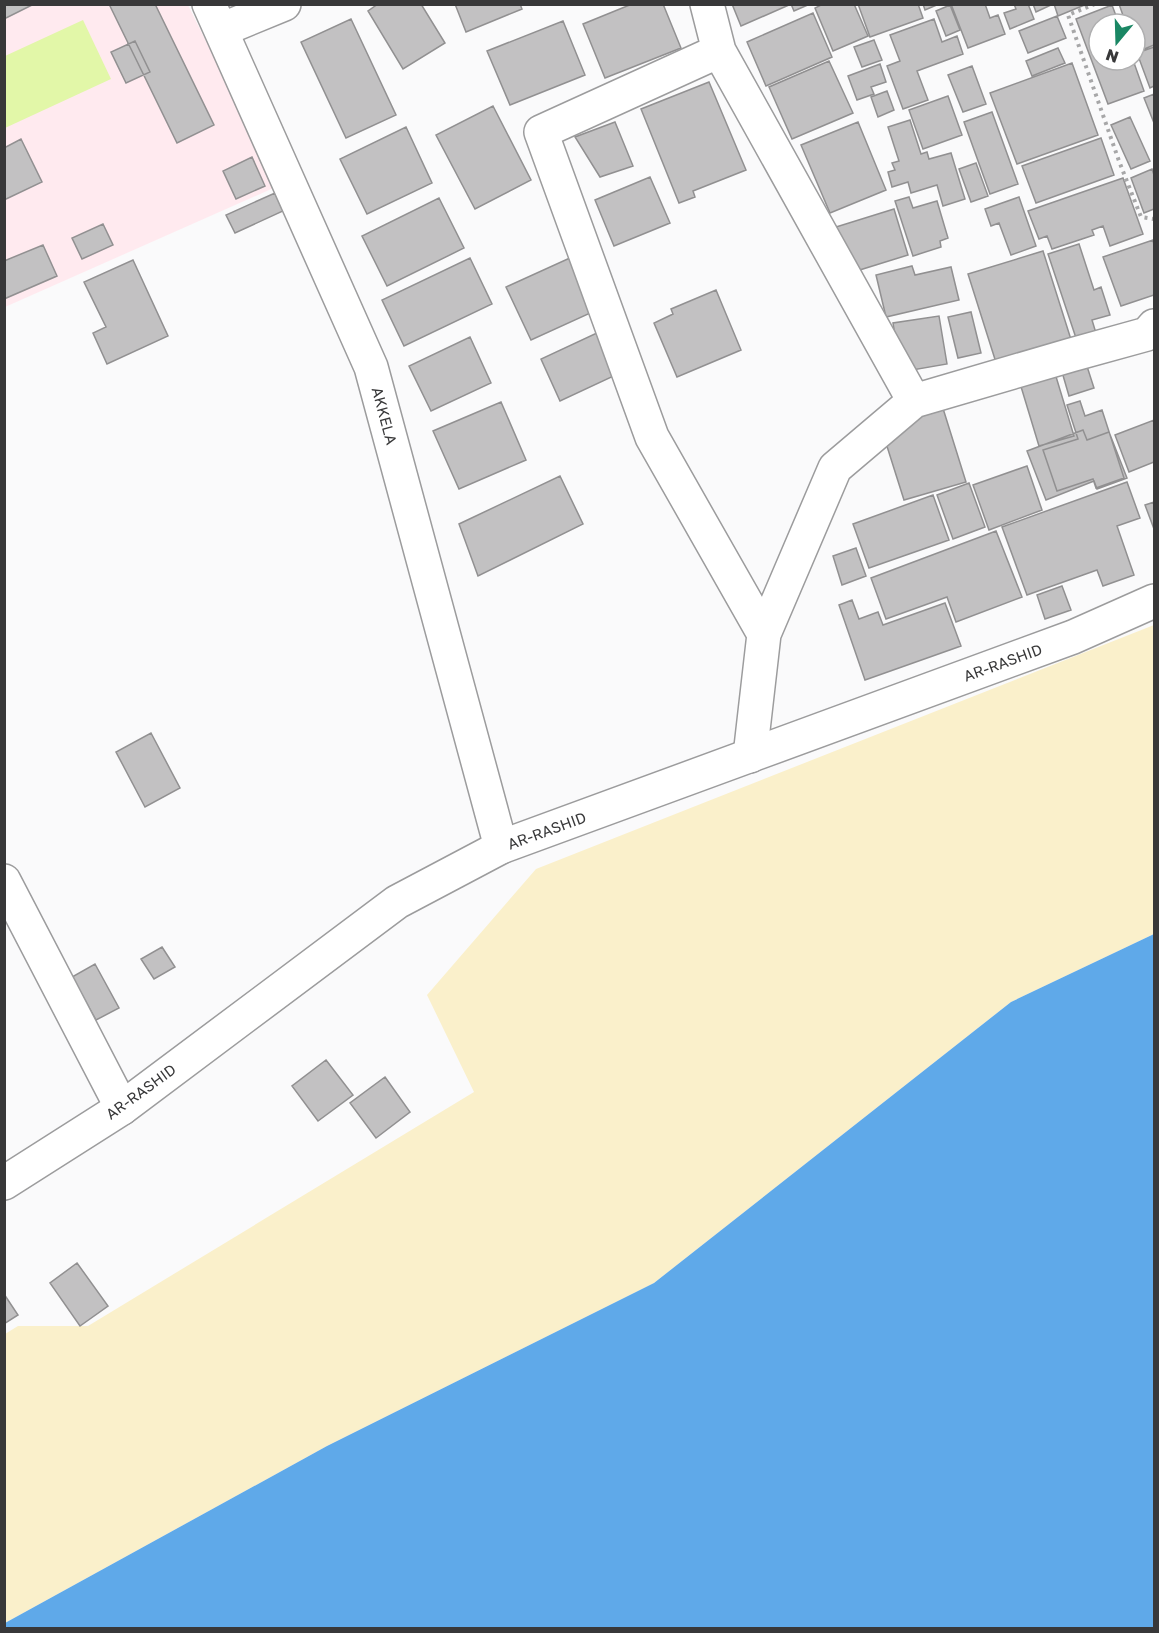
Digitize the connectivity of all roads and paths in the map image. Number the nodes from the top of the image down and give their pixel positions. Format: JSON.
{"nodes":[{"id":1,"x":284,"y":4,"type":"edge"},
{"id":2,"x":707,"y":4,"type":"edge"},
{"id":3,"x":1095,"y":4,"type":"edge"},
{"id":4,"x":215,"y":17,"type":"edge"},
{"id":5,"x":719,"y":51,"type":"junction"},
{"id":6,"x":1155,"y":219,"type":"edge"},
{"id":7,"x":1155,"y":326,"type":"edge"},
{"id":8,"x":914,"y":401,"type":"junction"},
{"id":9,"x":1155,"y":601,"type":"edge"},
{"id":10,"x":764,"y":634,"type":"junction"},
{"id":11,"x":750,"y":756,"type":"junction"},
{"id":12,"x":501,"y":848,"type":"junction"},
{"id":13,"x":4,"y":881,"type":"edge"},
{"id":14,"x":122,"y":1108,"type":"junction"},
{"id":15,"x":4,"y":1183,"type":"edge"}],
"edges":[{"from":1,"to":4,"type":"street"},
{"from":2,"to":5,"type":"street"},
{"from":3,"to":6,"type":"path"},
{"from":4,"to":12,"type":"street","name":"AKKELA"},
{"from":5,"to":8,"type":"street"},
{"from":5,"to":10,"type":"street"},
{"from":7,"to":8,"type":"street"},
{"from":8,"to":10,"type":"street"},
{"from":9,"to":11,"type":"street","name":"AR-RASHID"},
{"from":10,"to":11,"type":"street"},
{"from":11,"to":12,"type":"street","name":"AR-RASHID"},
{"from":12,"to":14,"type":"street","name":"AR-RASHID"},
{"from":13,"to":14,"type":"street"},
{"from":14,"to":15,"type":"street","name":"AR-RASHID"}]}
